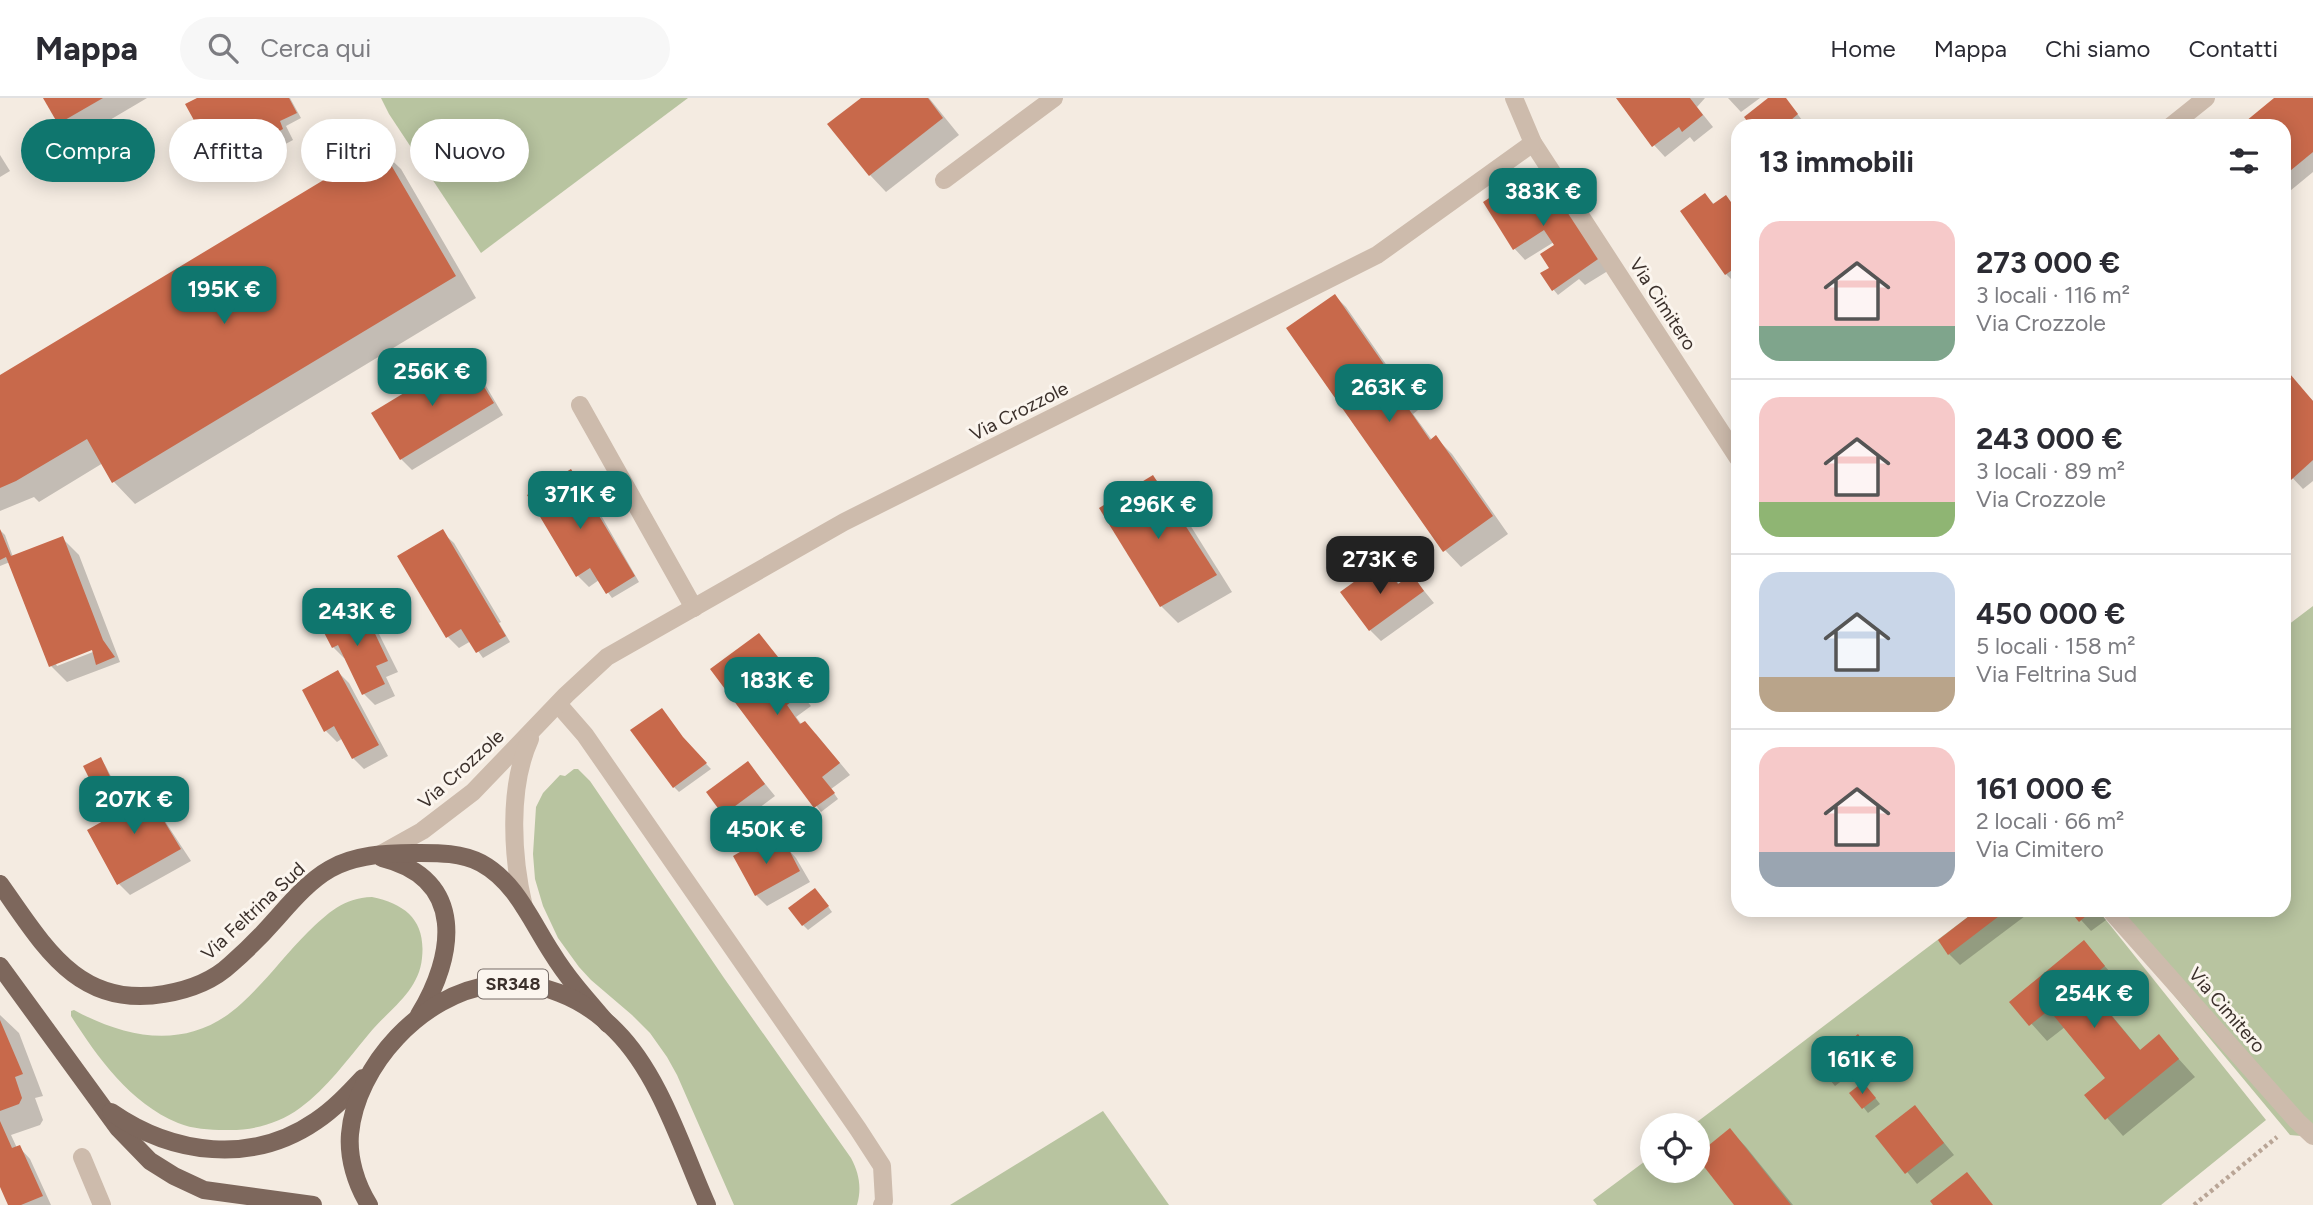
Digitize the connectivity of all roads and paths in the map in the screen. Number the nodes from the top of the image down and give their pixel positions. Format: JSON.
{"nodes":[{"id":1,"x":1054,"y":98,"type":"edge"},
{"id":2,"x":1514,"y":98,"type":"edge"},
{"id":3,"x":2206,"y":98,"type":"edge"},
{"id":4,"x":2180,"y":119,"type":"edge"},
{"id":5,"x":1533,"y":143,"type":"junction"},
{"id":6,"x":944,"y":180,"type":"dead end"},
{"id":7,"x":580,"y":405,"type":"dead end"},
{"id":8,"x":1731,"y":447,"type":"edge"},
{"id":9,"x":694,"y":608,"type":"junction"},
{"id":10,"x":558,"y":704,"type":"junction"},
{"id":11,"x":535,"y":730,"type":"junction"},
{"id":12,"x":374,"y":856,"type":"junction"},
{"id":13,"x":0,"y":884,"type":"edge"},
{"id":14,"x":524,"y":907,"type":"junction"},
{"id":15,"x":2116,"y":917,"type":"edge"},
{"id":16,"x":0,"y":966,"type":"edge"},
{"id":17,"x":415,"y":1020,"type":"junction"},
{"id":18,"x":608,"y":1024,"type":"junction"},
{"id":19,"x":375,"y":1065,"type":"junction"},
{"id":20,"x":100,"y":1103,"type":"junction"},
{"id":21,"x":2297,"y":1121,"type":"junction"},
{"id":22,"x":2313,"y":1136,"type":"edge"},
{"id":23,"x":82,"y":1157,"type":"dead end"},
{"id":24,"x":217,"y":1199,"type":"edge"},
{"id":25,"x":102,"y":1205,"type":"edge"},
{"id":26,"x":313,"y":1205,"type":"edge"},
{"id":27,"x":369,"y":1205,"type":"edge"},
{"id":28,"x":707,"y":1205,"type":"edge"},
{"id":29,"x":882,"y":1205,"type":"edge"},
{"id":30,"x":2194,"y":1205,"type":"edge"}],
"edges":[{"from":1,"to":6,"type":"street"},
{"from":2,"to":5,"type":"street","name":"Via Cimitero"},
{"from":3,"to":4,"type":"street"},
{"from":5,"to":8,"type":"street","name":"Via Cimitero"},
{"from":5,"to":9,"type":"street","name":"Via Crozzole"},
{"from":7,"to":9,"type":"street"},
{"from":9,"to":10,"type":"street","name":"Via Crozzole"},
{"from":10,"to":11,"type":"street","name":"Via Crozzole"},
{"from":10,"to":29,"type":"street"},
{"from":11,"to":12,"type":"street","name":"Via Crozzole"},
{"from":11,"to":14,"type":"street","name":"Via Crozzole"},
{"from":12,"to":13,"type":"main road","name":"Via Feltrina Sud"},
{"from":12,"to":14,"type":"main road","name":"Via Feltrina Sud"},
{"from":12,"to":17,"type":"main road"},
{"from":14,"to":18,"type":"main road","name":"Via Feltrina Sud"},
{"from":15,"to":21,"type":"street","name":"Via Cimitero"},
{"from":16,"to":20,"type":"main road","number":"SR348"},
{"from":17,"to":18,"type":"main road","number":"SR348"},
{"from":17,"to":19,"type":"main road","number":"SR348"},
{"from":18,"to":28,"type":"main road","number":"SR348"},
{"from":19,"to":20,"type":"main road","number":"SR348"},
{"from":19,"to":27,"type":"main road","number":"SR348"},
{"from":20,"to":24,"type":"main road","number":"SR348"},
{"from":21,"to":22,"type":"street","name":"Via Cimitero"},
{"from":21,"to":30,"type":"path"},
{"from":23,"to":25,"type":"street"},
{"from":24,"to":26,"type":"main road","number":"SR348"}]}
